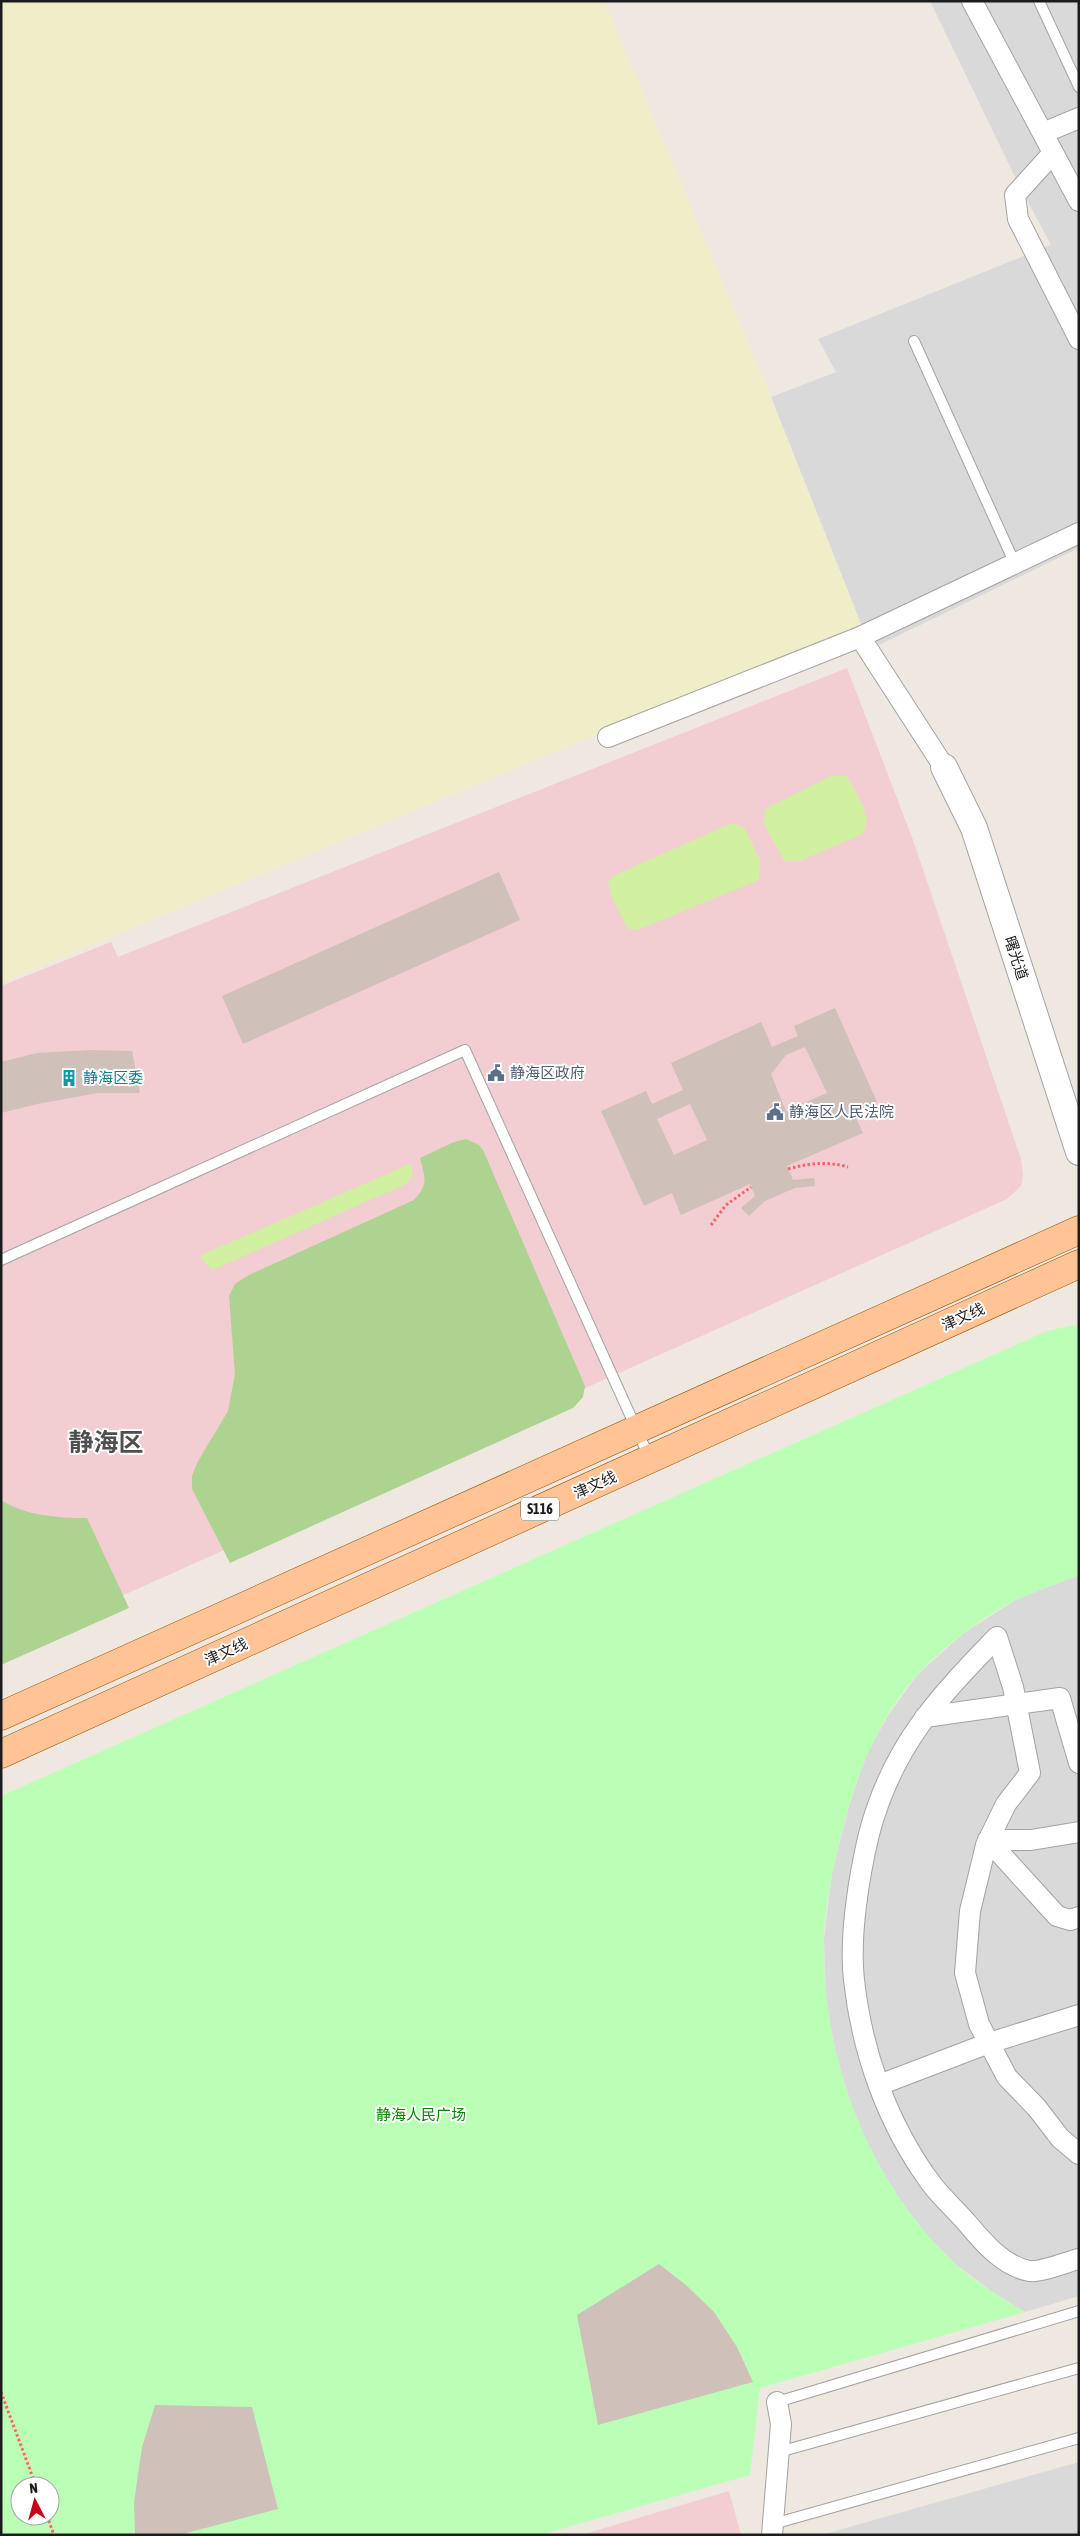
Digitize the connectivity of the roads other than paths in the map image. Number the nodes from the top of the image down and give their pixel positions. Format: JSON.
{"nodes":[{"id":1,"x":972,"y":1,"type":"edge"},
{"id":2,"x":1039,"y":1,"type":"edge"},
{"id":3,"x":1079,"y":87,"type":"edge"},
{"id":4,"x":1079,"y":118,"type":"edge"},
{"id":5,"x":1043,"y":133,"type":"junction"},
{"id":6,"x":1054,"y":153,"type":"junction"},
{"id":7,"x":1079,"y":201,"type":"edge"},
{"id":8,"x":1079,"y":339,"type":"edge"},
{"id":9,"x":914,"y":341,"type":"dead end"},
{"id":10,"x":1079,"y":533,"type":"edge"},
{"id":11,"x":1015,"y":564,"type":"junction"},
{"id":12,"x":860,"y":636,"type":"junction"},
{"id":13,"x":608,"y":737,"type":"dead end"},
{"id":14,"x":944,"y":767,"type":"joint"},
{"id":15,"x":1079,"y":1152,"type":"edge"},
{"id":16,"x":1079,"y":1230,"type":"edge"},
{"id":17,"x":1,"y":1260,"type":"edge"},
{"id":18,"x":1079,"y":1264,"type":"edge"},
{"id":19,"x":636,"y":1428,"type":"junction"},
{"id":20,"x":650,"y":1460,"type":"junction"},
{"id":21,"x":1016,"y":1704,"type":"junction"},
{"id":22,"x":1,"y":1716,"type":"edge"},
{"id":23,"x":925,"y":1717,"type":"junction"},
{"id":24,"x":1,"y":1754,"type":"edge"},
{"id":25,"x":1079,"y":1763,"type":"edge"},
{"id":26,"x":1079,"y":1832,"type":"edge"},
{"id":27,"x":988,"y":1840,"type":"junction"},
{"id":28,"x":1079,"y":1917,"type":"edge"},
{"id":29,"x":1079,"y":2015,"type":"edge"},
{"id":30,"x":990,"y":2043,"type":"junction"},
{"id":31,"x":879,"y":2085,"type":"junction"},
{"id":32,"x":1079,"y":2154,"type":"edge"},
{"id":33,"x":1079,"y":2259,"type":"edge"},
{"id":34,"x":1079,"y":2310,"type":"edge"},
{"id":35,"x":1079,"y":2368,"type":"edge"},
{"id":36,"x":777,"y":2402,"type":"joint"},
{"id":37,"x":1079,"y":2438,"type":"edge"},
{"id":38,"x":779,"y":2452,"type":"junction"},
{"id":39,"x":773,"y":2530,"type":"edge"}],
"edges":[{"from":1,"to":5,"type":"street"},
{"from":2,"to":3,"type":"lane"},
{"from":4,"to":5,"type":"street"},
{"from":5,"to":6,"type":"street"},
{"from":6,"to":7,"type":"street"},
{"from":6,"to":8,"type":"street"},
{"from":9,"to":11,"type":"lane"},
{"from":10,"to":11,"type":"street"},
{"from":11,"to":12,"type":"street"},
{"from":12,"to":13,"type":"street"},
{"from":12,"to":14,"type":"street"},
{"from":14,"to":15,"type":"street","name":"曙光道"},
{"from":16,"to":19,"type":"main road","number":"S116"},
{"from":17,"to":19,"type":"lane"},
{"from":18,"to":20,"type":"main road","name":"津文线","number":"S116"},
{"from":19,"to":20,"type":"lane"},
{"from":19,"to":22,"type":"main road","number":"S116"},
{"from":20,"to":24,"type":"main road","name":"津文线","number":"S116"},
{"from":21,"to":23,"type":"street"},
{"from":21,"to":23,"type":"street"},
{"from":21,"to":25,"type":"street"},
{"from":21,"to":27,"type":"street"},
{"from":23,"to":31,"type":"street"},
{"from":26,"to":27,"type":"street"},
{"from":27,"to":28,"type":"street"},
{"from":27,"to":30,"type":"street"},
{"from":29,"to":30,"type":"street"},
{"from":30,"to":31,"type":"street"},
{"from":30,"to":32,"type":"street"},
{"from":31,"to":33,"type":"street"},
{"from":34,"to":36,"type":"lane"},
{"from":35,"to":38,"type":"lane"},
{"from":36,"to":38,"type":"street"},
{"from":37,"to":39,"type":"lane"},
{"from":38,"to":39,"type":"street"}]}
